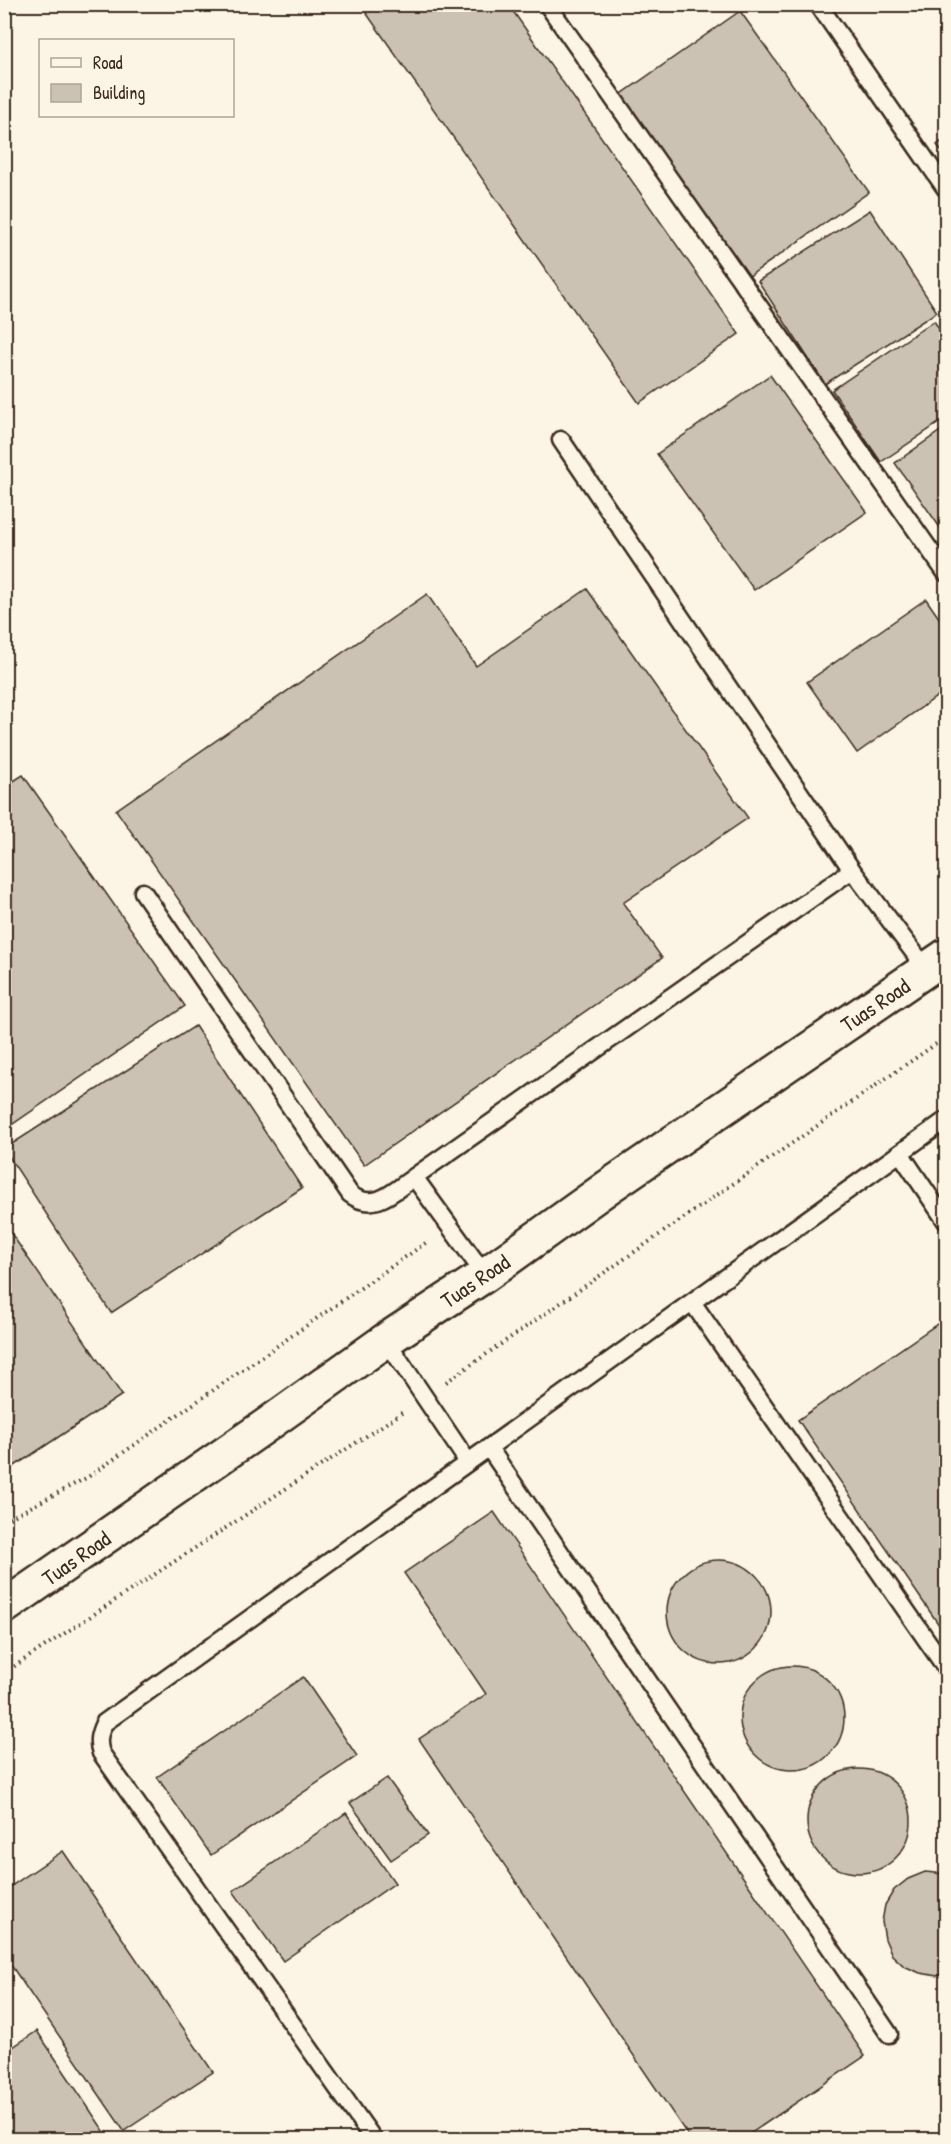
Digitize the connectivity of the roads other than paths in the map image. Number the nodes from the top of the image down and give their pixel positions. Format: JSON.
{"nodes":[{"id":1,"x":547,"y":4,"type":"edge"},
{"id":2,"x":818,"y":4,"type":"edge"},
{"id":3,"x":946,"y":189,"type":"edge"},
{"id":4,"x":561,"y":440,"type":"dead end"},
{"id":5,"x":946,"y":573,"type":"edge"},
{"id":6,"x":852,"y":870,"type":"junction"},
{"id":7,"x":143,"y":892,"type":"dead end"},
{"id":8,"x":937,"y":963,"type":"edge"},
{"id":9,"x":946,"y":1120,"type":"edge"},
{"id":10,"x":900,"y":1153,"type":"junction"},
{"id":11,"x":414,"y":1177,"type":"junction"},
{"id":12,"x":946,"y":1221,"type":"edge"},
{"id":13,"x":485,"y":1275,"type":"junction"},
{"id":14,"x":692,"y":1302,"type":"junction"},
{"id":15,"x":386,"y":1340,"type":"junction"},
{"id":16,"x":489,"y":1448,"type":"junction"},
{"id":17,"x":468,"y":1462,"type":"junction"},
{"id":18,"x":4,"y":1607,"type":"edge"},
{"id":19,"x":946,"y":1668,"type":"edge"},
{"id":20,"x":889,"y":2034,"type":"dead end"},
{"id":21,"x":374,"y":2139,"type":"edge"}],
"edges":[{"from":1,"to":5,"type":"lane"},
{"from":2,"to":3,"type":"lane"},
{"from":4,"to":6,"type":"lane"},
{"from":6,"to":8,"type":"lane"},
{"from":6,"to":11,"type":"lane"},
{"from":7,"to":11,"type":"lane"},
{"from":8,"to":13,"type":"street","name":"Tuas Road"},
{"from":9,"to":10,"type":"lane"},
{"from":10,"to":12,"type":"lane"},
{"from":10,"to":14,"type":"lane"},
{"from":11,"to":13,"type":"lane"},
{"from":13,"to":15,"type":"street","name":"Tuas Road"},
{"from":14,"to":16,"type":"lane"},
{"from":14,"to":19,"type":"lane"},
{"from":15,"to":17,"type":"lane"},
{"from":15,"to":18,"type":"street","name":"Tuas Road"},
{"from":16,"to":17,"type":"lane"},
{"from":16,"to":20,"type":"lane"},
{"from":17,"to":21,"type":"lane"}]}
